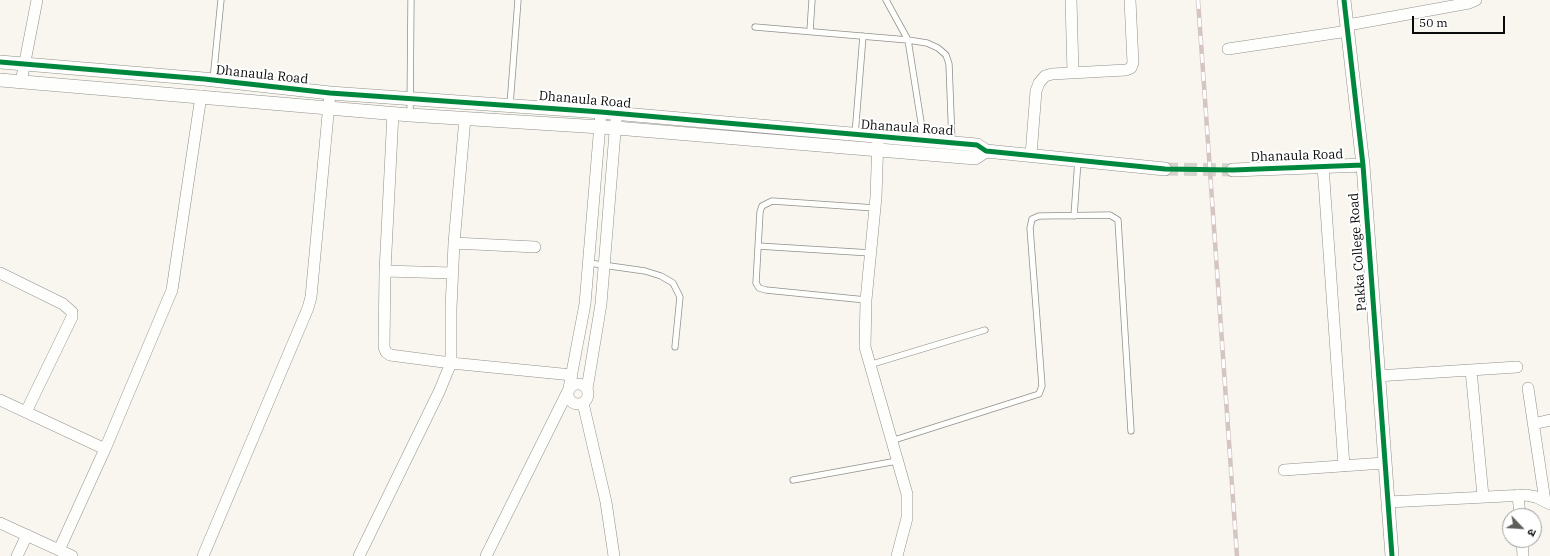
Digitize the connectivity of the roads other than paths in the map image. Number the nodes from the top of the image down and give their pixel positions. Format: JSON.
{"nodes":[{"id":1,"x":36,"y":0,"type":"edge"},
{"id":2,"x":221,"y":0,"type":"edge"},
{"id":3,"x":411,"y":0,"type":"edge"},
{"id":4,"x":518,"y":0,"type":"edge"},
{"id":5,"x":812,"y":0,"type":"edge"},
{"id":6,"x":886,"y":0,"type":"edge"},
{"id":7,"x":1071,"y":0,"type":"edge"},
{"id":8,"x":1130,"y":0,"type":"edge"},
{"id":9,"x":1344,"y":0,"type":"edge"},
{"id":10,"x":1476,"y":0,"type":"edge"},
{"id":11,"x":754,"y":27,"type":"dead end"},
{"id":12,"x":1348,"y":28,"type":"junction"},
{"id":13,"x":810,"y":31,"type":"junction"},
{"id":14,"x":863,"y":36,"type":"junction"},
{"id":15,"x":908,"y":40,"type":"junction"},
{"id":16,"x":1228,"y":49,"type":"dead end"},
{"id":17,"x":0,"y":62,"type":"edge"},
{"id":18,"x":24,"y":64,"type":"junction"},
{"id":19,"x":1073,"y":72,"type":"junction"},
{"id":20,"x":0,"y":80,"type":"edge"},
{"id":21,"x":213,"y":80,"type":"junction"},
{"id":22,"x":21,"y":82,"type":"junction"},
{"id":23,"x":330,"y":94,"type":"junction"},
{"id":24,"x":202,"y":96,"type":"junction"},
{"id":25,"x":410,"y":98,"type":"junction"},
{"id":26,"x":510,"y":105,"type":"junction"},
{"id":27,"x":328,"y":108,"type":"junction"},
{"id":28,"x":601,"y":112,"type":"junction"},
{"id":29,"x":393,"y":113,"type":"junction"},
{"id":30,"x":410,"y":114,"type":"junction"},
{"id":31,"x":616,"y":114,"type":"junction"},
{"id":32,"x":465,"y":118,"type":"junction"},
{"id":33,"x":600,"y":126,"type":"junction"},
{"id":34,"x":616,"y":128,"type":"junction"},
{"id":35,"x":855,"y":135,"type":"junction"},
{"id":36,"x":924,"y":140,"type":"junction"},
{"id":37,"x":878,"y":143,"type":"junction"},
{"id":38,"x":952,"y":143,"type":"junction"},
{"id":39,"x":986,"y":151,"type":"junction"},
{"id":40,"x":1031,"y":155,"type":"junction"},
{"id":41,"x":1078,"y":160,"type":"junction"},
{"id":42,"x":1363,"y":165,"type":"junction"},
{"id":43,"x":1323,"y":166,"type":"junction"},
{"id":44,"x":1165,"y":169,"type":"tunnel mouth"},
{"id":45,"x":1233,"y":170,"type":"tunnel mouth"},
{"id":46,"x":875,"y":208,"type":"junction"},
{"id":47,"x":1074,"y":216,"type":"junction"},
{"id":48,"x":454,"y":243,"type":"junction"},
{"id":49,"x":758,"y":246,"type":"junction"},
{"id":50,"x":535,"y":247,"type":"dead end"},
{"id":51,"x":871,"y":252,"type":"junction"},
{"id":52,"x":589,"y":264,"type":"junction"},
{"id":53,"x":604,"y":266,"type":"junction"},
{"id":54,"x":385,"y":271,"type":"junction"},
{"id":55,"x":0,"y":273,"type":"edge"},
{"id":56,"x":452,"y":273,"type":"junction"},
{"id":57,"x":866,"y":300,"type":"junction"},
{"id":58,"x":985,"y":330,"type":"dead end"},
{"id":59,"x":675,"y":347,"type":"dead end"},
{"id":60,"x":451,"y":363,"type":"junction"},
{"id":61,"x":869,"y":365,"type":"junction"},
{"id":62,"x":1517,"y":367,"type":"dead end"},
{"id":63,"x":1471,"y":370,"type":"junction"},
{"id":64,"x":572,"y":375,"type":"junction"},
{"id":65,"x":1377,"y":376,"type":"junction"},
{"id":66,"x":1528,"y":388,"type":"dead end"},
{"id":67,"x":587,"y":389,"type":"junction"},
{"id":68,"x":568,"y":390,"type":"junction"},
{"id":69,"x":0,"y":400,"type":"edge"},
{"id":70,"x":583,"y":403,"type":"junction"},
{"id":71,"x":26,"y":412,"type":"junction"},
{"id":72,"x":1550,"y":420,"type":"edge"},
{"id":73,"x":1533,"y":424,"type":"junction"},
{"id":74,"x":1131,"y":431,"type":"dead end"},
{"id":75,"x":891,"y":441,"type":"junction"},
{"id":76,"x":105,"y":449,"type":"junction"},
{"id":77,"x":897,"y":461,"type":"junction"},
{"id":78,"x":1384,"y":463,"type":"junction"},
{"id":79,"x":1344,"y":466,"type":"junction"},
{"id":80,"x":1545,"y":466,"type":"edge"},
{"id":81,"x":1284,"y":470,"type":"dead end"},
{"id":82,"x":793,"y":480,"type":"dead end"},
{"id":83,"x":1518,"y":495,"type":"junction"},
{"id":84,"x":1483,"y":496,"type":"junction"},
{"id":85,"x":1388,"y":502,"type":"junction"},
{"id":86,"x":1548,"y":502,"type":"edge"},
{"id":87,"x":1519,"y":508,"type":"edge"},
{"id":88,"x":0,"y":523,"type":"edge"},
{"id":89,"x":27,"y":535,"type":"junction"},
{"id":90,"x":59,"y":550,"type":"junction"},
{"id":91,"x":17,"y":556,"type":"edge"},
{"id":92,"x":72,"y":556,"type":"edge"},
{"id":93,"x":203,"y":556,"type":"edge"},
{"id":94,"x":359,"y":556,"type":"edge"},
{"id":95,"x":486,"y":556,"type":"edge"},
{"id":96,"x":614,"y":556,"type":"edge"},
{"id":97,"x":897,"y":556,"type":"edge"},
{"id":98,"x":1392,"y":556,"type":"edge"}],
"edges":[{"from":1,"to":18,"type":"street"},
{"from":2,"to":21,"type":"lane"},
{"from":3,"to":25,"type":"lane"},
{"from":4,"to":26,"type":"lane"},
{"from":5,"to":13,"type":"lane"},
{"from":6,"to":15,"type":"lane"},
{"from":7,"to":19,"type":"street"},
{"from":8,"to":19,"type":"street"},
{"from":9,"to":12,"type":"street","name":"Pakka College Road"},
{"from":10,"to":12,"type":"street"},
{"from":11,"to":13,"type":"lane"},
{"from":12,"to":16,"type":"street"},
{"from":12,"to":42,"type":"street","name":"Pakka College Road"},
{"from":13,"to":14,"type":"lane"},
{"from":14,"to":15,"type":"lane"},
{"from":14,"to":35,"type":"lane"},
{"from":15,"to":36,"type":"lane"},
{"from":15,"to":38,"type":"lane"},
{"from":17,"to":18,"type":"street","name":"Dhanaula Road"},
{"from":18,"to":21,"type":"street","name":"Dhanaula Road"},
{"from":18,"to":22,"type":"street"},
{"from":19,"to":40,"type":"street"},
{"from":20,"to":22,"type":"street","name":"Dhanaula Road"},
{"from":21,"to":23,"type":"street","name":"Dhanaula Road"},
{"from":22,"to":24,"type":"street","name":"Dhanaula Road"},
{"from":23,"to":25,"type":"street","name":"Dhanaula Road"},
{"from":23,"to":27,"type":"street"},
{"from":24,"to":27,"type":"street","name":"Dhanaula Road"},
{"from":24,"to":76,"type":"street"},
{"from":25,"to":26,"type":"street","name":"Dhanaula Road"},
{"from":25,"to":30,"type":"lane"},
{"from":26,"to":28,"type":"street","name":"Dhanaula Road"},
{"from":27,"to":29,"type":"street","name":"Dhanaula Road"},
{"from":27,"to":93,"type":"street"},
{"from":28,"to":31,"type":"street","name":"Dhanaula Road"},
{"from":28,"to":33,"type":"street"},
{"from":29,"to":30,"type":"street","name":"Dhanaula Road"},
{"from":29,"to":54,"type":"street"},
{"from":30,"to":32,"type":"street","name":"Dhanaula Road"},
{"from":31,"to":34,"type":"street"},
{"from":31,"to":35,"type":"street","name":"Dhanaula Road"},
{"from":32,"to":33,"type":"street","name":"Dhanaula Road"},
{"from":32,"to":48,"type":"street"},
{"from":33,"to":34,"type":"street","name":"Dhanaula Road"},
{"from":33,"to":52,"type":"street"},
{"from":34,"to":37,"type":"street","name":"Dhanaula Road"},
{"from":34,"to":53,"type":"street"},
{"from":35,"to":37,"type":"street","name":"Dhanaula Road"},
{"from":36,"to":37,"type":"street","name":"Dhanaula Road"},
{"from":36,"to":38,"type":"street","name":"Dhanaula Road"},
{"from":37,"to":39,"type":"street","name":"Dhanaula Road"},
{"from":37,"to":46,"type":"street"},
{"from":38,"to":39,"type":"street","name":"Dhanaula Road"},
{"from":39,"to":40,"type":"street","name":"Dhanaula Road"},
{"from":40,"to":41,"type":"street","name":"Dhanaula Road"},
{"from":41,"to":44,"type":"street","name":"Dhanaula Road"},
{"from":41,"to":47,"type":"lane"},
{"from":42,"to":43,"type":"street","name":"Dhanaula Road"},
{"from":42,"to":65,"type":"street","name":"Pakka College Road"},
{"from":43,"to":45,"type":"street","name":"Dhanaula Road"},
{"from":43,"to":79,"type":"street"},
{"from":46,"to":49,"type":"lane"},
{"from":46,"to":51,"type":"street"},
{"from":47,"to":74,"type":"lane"},
{"from":47,"to":75,"type":"lane"},
{"from":48,"to":50,"type":"street"},
{"from":48,"to":56,"type":"street"},
{"from":49,"to":51,"type":"lane"},
{"from":49,"to":57,"type":"lane"},
{"from":51,"to":57,"type":"street"},
{"from":52,"to":53,"type":"lane"},
{"from":52,"to":64,"type":"street"},
{"from":53,"to":59,"type":"lane"},
{"from":53,"to":67,"type":"street"},
{"from":54,"to":56,"type":"street"},
{"from":54,"to":60,"type":"street"},
{"from":55,"to":71,"type":"street"},
{"from":56,"to":60,"type":"street"},
{"from":57,"to":61,"type":"street"},
{"from":58,"to":61,"type":"lane"},
{"from":60,"to":64,"type":"street"},
{"from":60,"to":94,"type":"street"},
{"from":61,"to":75,"type":"street"},
{"from":62,"to":63,"type":"street"},
{"from":63,"to":65,"type":"street"},
{"from":63,"to":84,"type":"street"},
{"from":64,"to":68,"type":"street"},
{"from":65,"to":78,"type":"street","name":"Pakka College Road"},
{"from":66,"to":73,"type":"street"},
{"from":67,"to":68,"type":"street"},
{"from":67,"to":70,"type":"street"},
{"from":68,"to":70,"type":"street"},
{"from":68,"to":95,"type":"street"},
{"from":69,"to":71,"type":"street"},
{"from":70,"to":96,"type":"street"},
{"from":71,"to":76,"type":"street"},
{"from":72,"to":73,"type":"street"},
{"from":73,"to":80,"type":"street"},
{"from":75,"to":77,"type":"street"},
{"from":76,"to":90,"type":"street"},
{"from":77,"to":82,"type":"lane"},
{"from":77,"to":97,"type":"street"},
{"from":78,"to":79,"type":"street"},
{"from":78,"to":85,"type":"street","name":"Pakka College Road"},
{"from":79,"to":81,"type":"street"},
{"from":80,"to":86,"type":"street"},
{"from":83,"to":84,"type":"street"},
{"from":83,"to":86,"type":"street"},
{"from":83,"to":87,"type":"street"},
{"from":84,"to":85,"type":"street"},
{"from":85,"to":98,"type":"street","name":"Pakka College Road"},
{"from":88,"to":89,"type":"street"},
{"from":89,"to":90,"type":"street"},
{"from":89,"to":91,"type":"street"},
{"from":90,"to":92,"type":"street"}]}
